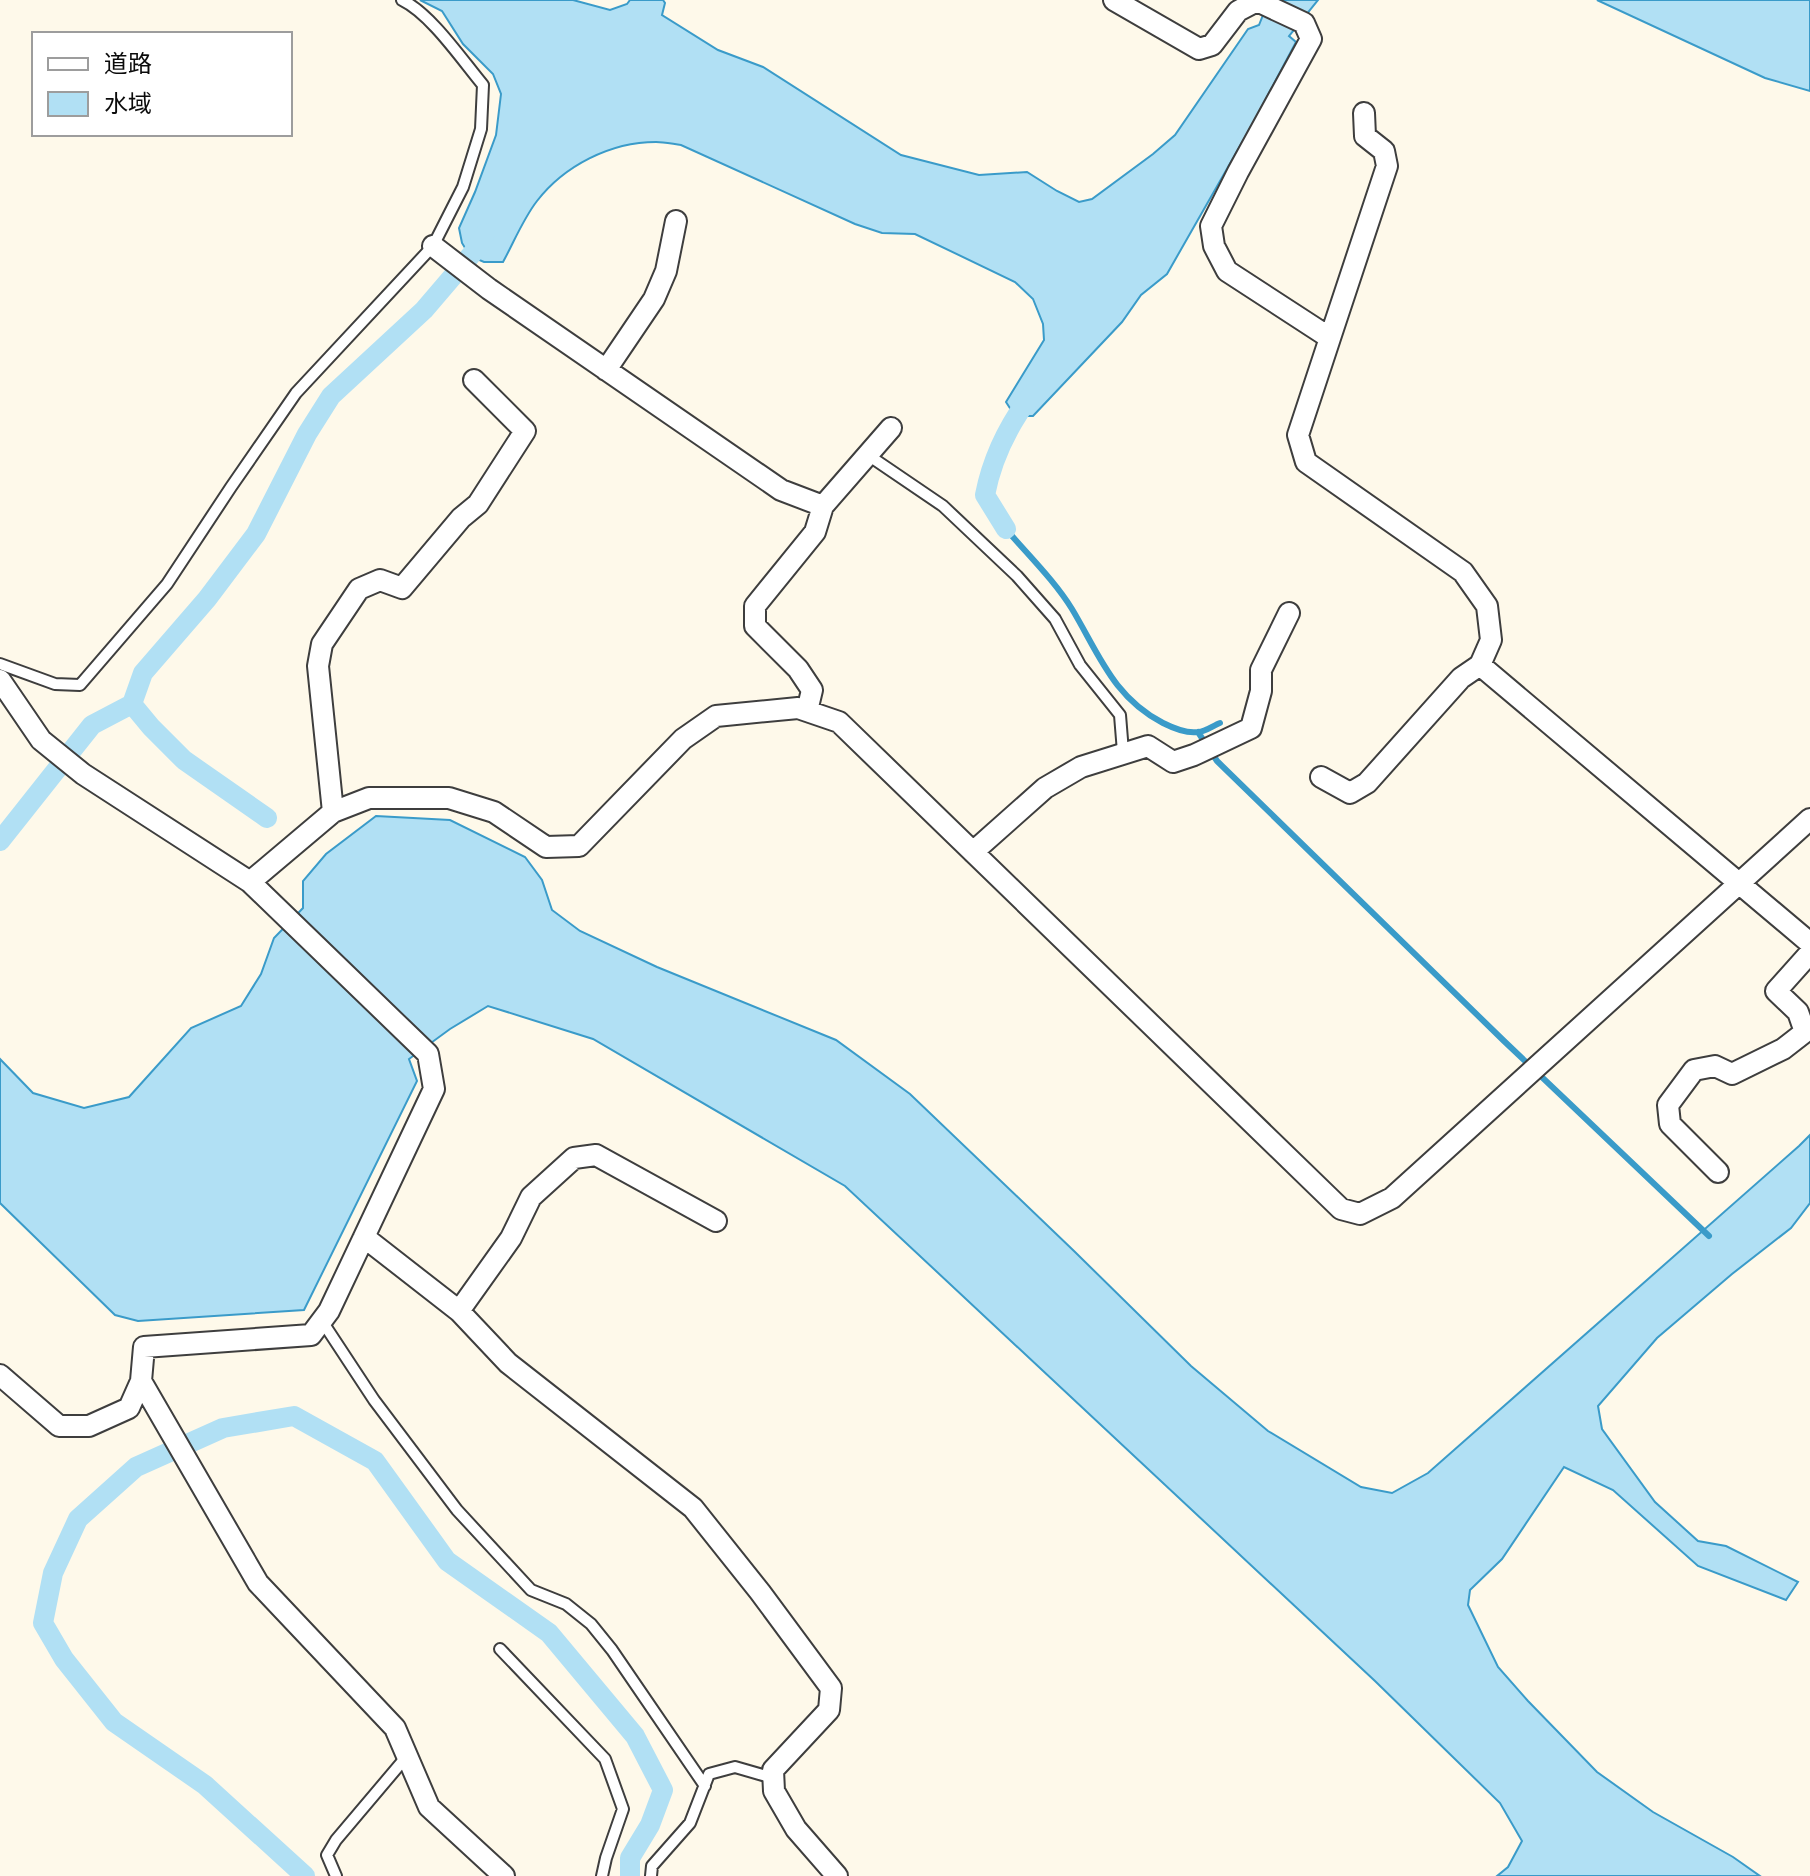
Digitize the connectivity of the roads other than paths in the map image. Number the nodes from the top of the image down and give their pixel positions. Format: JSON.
{"nodes":[{"id":1,"x":402,"y":0,"type":"edge"},
{"id":2,"x":1114,"y":0,"type":"edge"},
{"id":3,"x":1257,"y":1,"type":"edge"},
{"id":4,"x":1364,"y":113,"type":"dead end"},
{"id":5,"x":676,"y":221,"type":"dead end"},
{"id":6,"x":433,"y":246,"type":"junction"},
{"id":7,"x":1330,"y":338,"type":"junction"},
{"id":8,"x":606,"y":370,"type":"junction"},
{"id":9,"x":474,"y":380,"type":"dead end"},
{"id":10,"x":891,"y":428,"type":"dead end"},
{"id":11,"x":868,"y":455,"type":"junction"},
{"id":12,"x":823,"y":506,"type":"junction"},
{"id":13,"x":1289,"y":613,"type":"dead end"},
{"id":14,"x":0,"y":664,"type":"edge"},
{"id":15,"x":1480,"y":665,"type":"junction"},
{"id":16,"x":0,"y":680,"type":"edge"},
{"id":17,"x":807,"y":711,"type":"junction"},
{"id":18,"x":1123,"y":752,"type":"junction"},
{"id":19,"x":1321,"y":777,"type":"dead end"},
{"id":20,"x":333,"y":812,"type":"junction"},
{"id":21,"x":1810,"y":819,"type":"edge"},
{"id":22,"x":973,"y":852,"type":"junction"},
{"id":23,"x":250,"y":882,"type":"junction"},
{"id":24,"x":1739,"y":883,"type":"junction"},
{"id":25,"x":1810,"y":943,"type":"edge"},
{"id":26,"x":1810,"y":953,"type":"edge"},
{"id":27,"x":1718,"y":1172,"type":"dead end"},
{"id":28,"x":716,"y":1221,"type":"dead end"},
{"id":29,"x":364,"y":1237,"type":"junction"},
{"id":30,"x":459,"y":1311,"type":"junction"},
{"id":31,"x":322,"y":1321,"type":"junction"},
{"id":32,"x":0,"y":1375,"type":"edge"},
{"id":33,"x":141,"y":1381,"type":"junction"},
{"id":34,"x":500,"y":1649,"type":"dead end"},
{"id":35,"x":407,"y":1756,"type":"junction"},
{"id":36,"x":773,"y":1778,"type":"junction"},
{"id":37,"x":705,"y":1786,"type":"junction"},
{"id":38,"x":336,"y":1876,"type":"edge"},
{"id":39,"x":504,"y":1876,"type":"edge"},
{"id":40,"x":602,"y":1876,"type":"edge"},
{"id":41,"x":651,"y":1876,"type":"edge"},
{"id":42,"x":837,"y":1876,"type":"edge"}],
"edges":[{"from":1,"to":6,"type":"lane"},
{"from":2,"to":3,"type":"street"},
{"from":3,"to":7,"type":"street"},
{"from":4,"to":7,"type":"street"},
{"from":5,"to":8,"type":"street"},
{"from":6,"to":8,"type":"street"},
{"from":6,"to":14,"type":"lane"},
{"from":7,"to":15,"type":"street"},
{"from":8,"to":12,"type":"street"},
{"from":9,"to":20,"type":"street"},
{"from":10,"to":11,"type":"street"},
{"from":11,"to":12,"type":"street"},
{"from":11,"to":18,"type":"lane"},
{"from":12,"to":17,"type":"street"},
{"from":13,"to":18,"type":"street"},
{"from":15,"to":19,"type":"street"},
{"from":15,"to":24,"type":"street"},
{"from":16,"to":23,"type":"street"},
{"from":17,"to":20,"type":"street"},
{"from":17,"to":22,"type":"street"},
{"from":18,"to":22,"type":"street"},
{"from":20,"to":23,"type":"street"},
{"from":21,"to":24,"type":"street"},
{"from":22,"to":24,"type":"street"},
{"from":23,"to":29,"type":"street"},
{"from":24,"to":25,"type":"street"},
{"from":26,"to":27,"type":"street"},
{"from":28,"to":30,"type":"street"},
{"from":29,"to":30,"type":"street"},
{"from":29,"to":31,"type":"street"},
{"from":30,"to":36,"type":"street"},
{"from":31,"to":33,"type":"street"},
{"from":31,"to":37,"type":"lane"},
{"from":32,"to":33,"type":"street"},
{"from":33,"to":35,"type":"street"},
{"from":34,"to":40,"type":"lane"},
{"from":35,"to":38,"type":"lane"},
{"from":35,"to":39,"type":"street"},
{"from":36,"to":37,"type":"lane"},
{"from":36,"to":42,"type":"street"},
{"from":37,"to":41,"type":"lane"}]}
